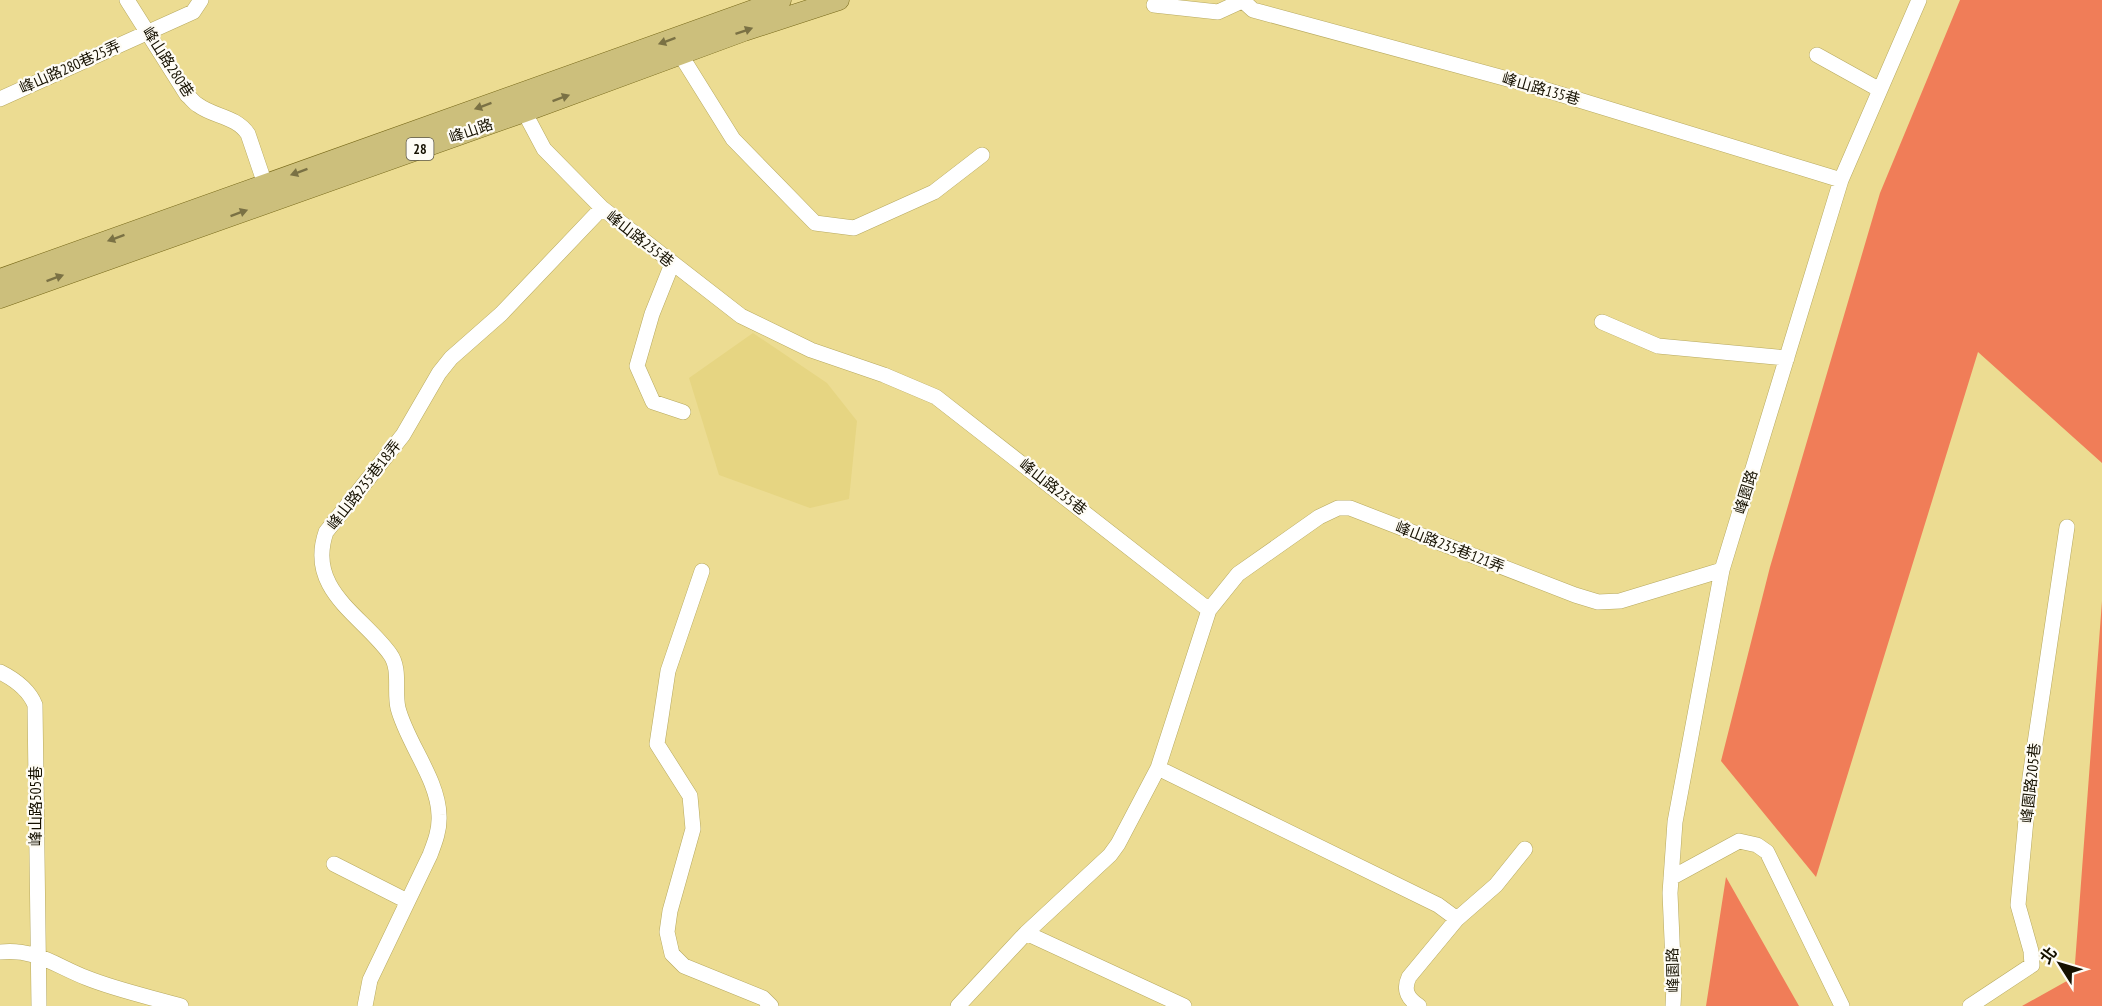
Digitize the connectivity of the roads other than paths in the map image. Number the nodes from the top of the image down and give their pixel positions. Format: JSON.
{"nodes":[{"id":1,"x":127,"y":0,"type":"edge"},
{"id":2,"x":201,"y":0,"type":"edge"},
{"id":3,"x":781,"y":0,"type":"edge"},
{"id":4,"x":839,"y":0,"type":"edge"},
{"id":5,"x":1919,"y":0,"type":"edge"},
{"id":6,"x":1242,"y":1,"type":"edge"},
{"id":7,"x":1154,"y":5,"type":"dead end"},
{"id":8,"x":148,"y":32,"type":"junction"},
{"id":9,"x":680,"y":54,"type":"junction"},
{"id":10,"x":1817,"y":55,"type":"dead end"},
{"id":11,"x":1880,"y":90,"type":"junction"},
{"id":12,"x":0,"y":99,"type":"edge"},
{"id":13,"x":520,"y":103,"type":"junction"},
{"id":14,"x":982,"y":155,"type":"dead end"},
{"id":15,"x":1841,"y":180,"type":"junction"},
{"id":16,"x":268,"y":193,"type":"junction"},
{"id":17,"x":602,"y":208,"type":"junction"},
{"id":18,"x":672,"y":264,"type":"junction"},
{"id":19,"x":0,"y":279,"type":"edge"},
{"id":20,"x":0,"y":298,"type":"edge"},
{"id":21,"x":1602,"y":322,"type":"dead end"},
{"id":22,"x":1787,"y":358,"type":"junction"},
{"id":23,"x":683,"y":412,"type":"dead end"},
{"id":24,"x":2067,"y":527,"type":"dead end"},
{"id":25,"x":1722,"y":570,"type":"junction"},
{"id":26,"x":702,"y":571,"type":"dead end"},
{"id":27,"x":1209,"y":610,"type":"junction"},
{"id":28,"x":0,"y":672,"type":"edge"},
{"id":29,"x":1158,"y":768,"type":"junction"},
{"id":30,"x":1525,"y":849,"type":"dead end"},
{"id":31,"x":334,"y":864,"type":"dead end"},
{"id":32,"x":1671,"y":878,"type":"junction"},
{"id":33,"x":407,"y":901,"type":"junction"},
{"id":34,"x":1457,"y":919,"type":"junction"},
{"id":35,"x":1026,"y":933,"type":"junction"},
{"id":36,"x":0,"y":952,"type":"edge"},
{"id":37,"x":38,"y":956,"type":"junction"},
{"id":38,"x":39,"y":1006,"type":"edge"},
{"id":39,"x":181,"y":1006,"type":"edge"},
{"id":40,"x":365,"y":1006,"type":"edge"},
{"id":41,"x":771,"y":1006,"type":"edge"},
{"id":42,"x":958,"y":1006,"type":"edge"},
{"id":43,"x":1184,"y":1006,"type":"edge"},
{"id":44,"x":1419,"y":1006,"type":"edge"},
{"id":45,"x":1672,"y":1006,"type":"edge"},
{"id":46,"x":1842,"y":1006,"type":"edge"},
{"id":47,"x":1970,"y":1006,"type":"edge"}],
"edges":[{"from":1,"to":8,"type":"street","name":"峰山路280巷"},
{"from":2,"to":8,"type":"street","name":"峰山路280巷25弄"},
{"from":3,"to":13,"type":"main road","name":"峰山路","number":"28","one_way":true},
{"from":9,"to":4,"type":"main road","name":"峰山路","number":"28","one_way":true},
{"from":5,"to":11,"type":"street","name":"峰園路"},
{"from":6,"to":7,"type":"street"},
{"from":6,"to":15,"type":"street","name":"峰山路135巷"},
{"from":8,"to":12,"type":"street","name":"峰山路280巷25弄"},
{"from":8,"to":16,"type":"street","name":"峰山路280巷"},
{"from":13,"to":9,"type":"main road","name":"峰山路","number":"28","one_way":true},
{"from":9,"to":14,"type":"street"},
{"from":10,"to":11,"type":"street"},
{"from":11,"to":15,"type":"street","name":"峰園路"},
{"from":13,"to":16,"type":"main road","name":"峰山路","number":"28"},
{"from":13,"to":17,"type":"street","name":"峰山路235巷"},
{"from":15,"to":22,"type":"street","name":"峰園路"},
{"from":16,"to":19,"type":"main road","name":"峰山路","number":"28","one_way":true},
{"from":20,"to":16,"type":"main road","name":"峰山路","number":"28","one_way":true},
{"from":17,"to":18,"type":"street","name":"峰山路235巷"},
{"from":17,"to":33,"type":"street","name":"峰山路235巷18弄"},
{"from":18,"to":23,"type":"street"},
{"from":18,"to":27,"type":"street","name":"峰山路235巷"},
{"from":21,"to":22,"type":"street"},
{"from":22,"to":25,"type":"street","name":"峰園路"},
{"from":24,"to":47,"type":"street","name":"峰園路205巷"},
{"from":25,"to":27,"type":"street","name":"峰山路235巷121弄"},
{"from":25,"to":32,"type":"street","name":"峰園路"},
{"from":26,"to":41,"type":"street"},
{"from":27,"to":29,"type":"street"},
{"from":28,"to":37,"type":"street","name":"峰山路505巷"},
{"from":29,"to":34,"type":"street"},
{"from":29,"to":35,"type":"street"},
{"from":30,"to":34,"type":"street"},
{"from":31,"to":33,"type":"street"},
{"from":32,"to":45,"type":"street","name":"峰園路"},
{"from":32,"to":46,"type":"street"},
{"from":33,"to":40,"type":"street","name":"峰山路235巷18弄"},
{"from":34,"to":44,"type":"street"},
{"from":35,"to":42,"type":"street"},
{"from":35,"to":43,"type":"street"},
{"from":36,"to":37,"type":"street"},
{"from":37,"to":38,"type":"street","name":"峰山路505巷"},
{"from":37,"to":39,"type":"street"}]}
